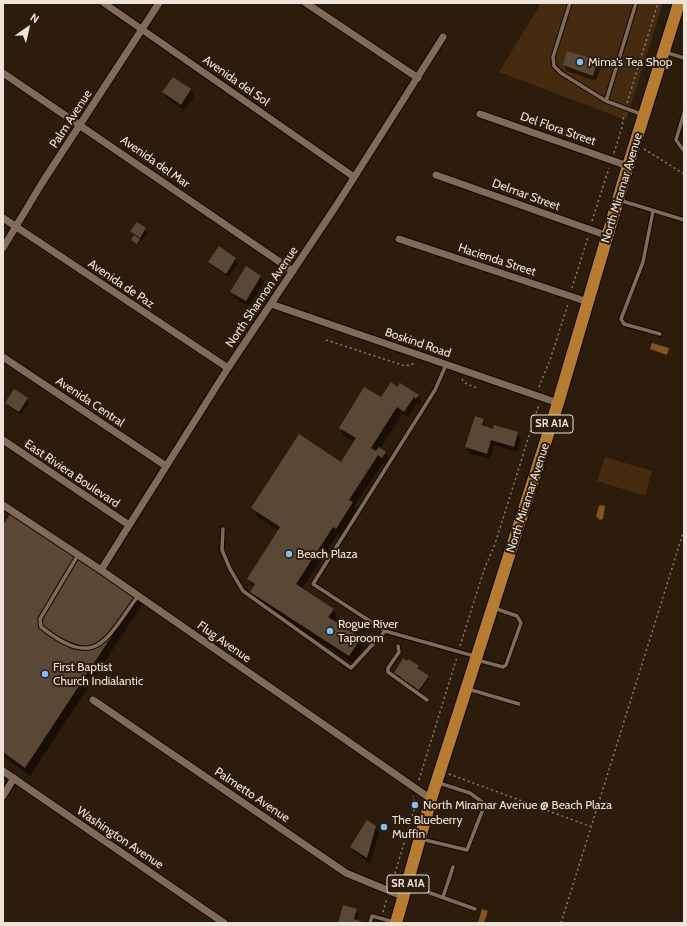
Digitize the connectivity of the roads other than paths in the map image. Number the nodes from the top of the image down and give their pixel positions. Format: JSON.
{"nodes":[{"id":1,"x":104,"y":3,"type":"edge"},
{"id":2,"x":159,"y":3,"type":"edge"},
{"id":3,"x":306,"y":3,"type":"edge"},
{"id":4,"x":570,"y":3,"type":"edge"},
{"id":5,"x":636,"y":3,"type":"edge"},
{"id":6,"x":679,"y":3,"type":"edge"},
{"id":7,"x":142,"y":29,"type":"junction"},
{"id":8,"x":443,"y":37,"type":"dead end"},
{"id":9,"x":664,"y":52,"type":"junction"},
{"id":10,"x":684,"y":58,"type":"edge"},
{"id":11,"x":3,"y":73,"type":"edge"},
{"id":12,"x":418,"y":78,"type":"junction"},
{"id":13,"x":606,"y":100,"type":"junction"},
{"id":14,"x":684,"y":113,"type":"edge"},
{"id":15,"x":480,"y":114,"type":"dead end"},
{"id":16,"x":644,"y":114,"type":"junction"},
{"id":17,"x":80,"y":124,"type":"junction"},
{"id":18,"x":684,"y":151,"type":"edge"},
{"id":19,"x":628,"y":166,"type":"junction"},
{"id":20,"x":436,"y":174,"type":"dead end"},
{"id":21,"x":354,"y":177,"type":"junction"},
{"id":22,"x":618,"y":200,"type":"junction"},
{"id":23,"x":653,"y":211,"type":"junction"},
{"id":24,"x":3,"y":218,"type":"edge"},
{"id":25,"x":684,"y":220,"type":"edge"},
{"id":26,"x":17,"y":227,"type":"junction"},
{"id":27,"x":608,"y":236,"type":"junction"},
{"id":28,"x":399,"y":239,"type":"dead end"},
{"id":29,"x":3,"y":248,"type":"edge"},
{"id":30,"x":293,"y":271,"type":"junction"},
{"id":31,"x":588,"y":302,"type":"junction"},
{"id":32,"x":270,"y":304,"type":"junction"},
{"id":33,"x":660,"y":334,"type":"dead end"},
{"id":34,"x":3,"y":357,"type":"edge"},
{"id":35,"x":228,"y":368,"type":"junction"},
{"id":36,"x":445,"y":368,"type":"junction"},
{"id":37,"x":558,"y":403,"type":"junction"},
{"id":38,"x":3,"y":440,"type":"edge"},
{"id":39,"x":166,"y":466,"type":"junction"},
{"id":40,"x":3,"y":505,"type":"edge"},
{"id":41,"x":129,"y":525,"type":"junction"},
{"id":42,"x":223,"y":529,"type":"dead end"},
{"id":43,"x":78,"y":555,"type":"junction"},
{"id":44,"x":101,"y":570,"type":"junction"},
{"id":45,"x":138,"y":596,"type":"junction"},
{"id":46,"x":492,"y":608,"type":"junction"},
{"id":47,"x":385,"y":631,"type":"junction"},
{"id":48,"x":398,"y":646,"type":"dead end"},
{"id":49,"x":476,"y":658,"type":"junction"},
{"id":50,"x":467,"y":688,"type":"junction"},
{"id":51,"x":93,"y":700,"type":"dead end"},
{"id":52,"x":427,"y":700,"type":"dead end"},
{"id":53,"x":519,"y":704,"type":"dead end"},
{"id":54,"x":3,"y":771,"type":"edge"},
{"id":55,"x":438,"y":776,"type":"junction"},
{"id":56,"x":14,"y":778,"type":"junction"},
{"id":57,"x":3,"y":796,"type":"edge"},
{"id":58,"x":431,"y":799,"type":"junction"},
{"id":59,"x":420,"y":838,"type":"junction"},
{"id":60,"x":453,"y":867,"type":"dead end"},
{"id":61,"x":408,"y":885,"type":"junction"},
{"id":62,"x":404,"y":897,"type":"junction"},
{"id":63,"x":443,"y":897,"type":"junction"},
{"id":64,"x":475,"y":909,"type":"dead end"},
{"id":65,"x":224,"y":923,"type":"edge"},
{"id":66,"x":370,"y":923,"type":"edge"},
{"id":67,"x":396,"y":923,"type":"edge"}],
"edges":[{"from":1,"to":7,"type":"street","name":"Avenida del Sol"},
{"from":2,"to":7,"type":"street","name":"Palm Avenue"},
{"from":3,"to":12,"type":"street"},
{"from":4,"to":13,"type":"lane"},
{"from":5,"to":13,"type":"lane"},
{"from":6,"to":9,"type":"main road","name":"North Miramar Avenue","number":"SR A1A"},
{"from":7,"to":17,"type":"street","name":"Palm Avenue"},
{"from":7,"to":21,"type":"street","name":"Avenida del Sol"},
{"from":8,"to":12,"type":"street","name":"North Shannon Avenue"},
{"from":9,"to":10,"type":"lane"},
{"from":9,"to":16,"type":"main road","name":"North Miramar Avenue","number":"SR A1A"},
{"from":11,"to":17,"type":"street","name":"Avenida del Mar"},
{"from":12,"to":21,"type":"street","name":"North Shannon Avenue"},
{"from":13,"to":16,"type":"lane"},
{"from":14,"to":18,"type":"lane"},
{"from":15,"to":19,"type":"street","name":"Del Flora Street"},
{"from":16,"to":19,"type":"main road","name":"North Miramar Avenue","number":"SR A1A"},
{"from":17,"to":26,"type":"street","name":"Palm Avenue"},
{"from":17,"to":30,"type":"street","name":"Avenida del Mar"},
{"from":19,"to":22,"type":"main road","name":"North Miramar Avenue","number":"SR A1A"},
{"from":20,"to":27,"type":"street","name":"Delmar Street"},
{"from":21,"to":30,"type":"street","name":"North Shannon Avenue"},
{"from":22,"to":23,"type":"lane"},
{"from":22,"to":27,"type":"main road","name":"North Miramar Avenue","number":"SR A1A"},
{"from":23,"to":25,"type":"lane"},
{"from":23,"to":33,"type":"lane"},
{"from":24,"to":26,"type":"street","name":"Avenida de Paz"},
{"from":26,"to":29,"type":"street","name":"Palm Avenue"},
{"from":26,"to":35,"type":"street","name":"Avenida de Paz"},
{"from":27,"to":31,"type":"main road","name":"North Miramar Avenue","number":"SR A1A"},
{"from":28,"to":31,"type":"street","name":"Hacienda Street"},
{"from":30,"to":32,"type":"street","name":"North Shannon Avenue"},
{"from":31,"to":37,"type":"main road","name":"North Miramar Avenue","number":"SR A1A"},
{"from":32,"to":35,"type":"street","name":"North Shannon Avenue"},
{"from":32,"to":36,"type":"street","name":"Boskind Road"},
{"from":34,"to":39,"type":"street","name":"Avenida Central"},
{"from":35,"to":39,"type":"street","name":"North Shannon Avenue"},
{"from":36,"to":37,"type":"street","name":"Boskind Road"},
{"from":36,"to":47,"type":"lane"},
{"from":37,"to":46,"type":"main road","name":"North Miramar Avenue","number":"SR A1A"},
{"from":38,"to":41,"type":"street","name":"East Riviera Boulevard"},
{"from":39,"to":41,"type":"street","name":"North Shannon Avenue"},
{"from":40,"to":43,"type":"street","name":"Flug Avenue"},
{"from":41,"to":44,"type":"street","name":"North Shannon Avenue"},
{"from":42,"to":47,"type":"lane"},
{"from":43,"to":44,"type":"street","name":"Flug Avenue"},
{"from":43,"to":45,"type":"lane"},
{"from":44,"to":45,"type":"street","name":"Flug Avenue"},
{"from":45,"to":58,"type":"street","name":"Flug Avenue"},
{"from":46,"to":49,"type":"main road","name":"North Miramar Avenue","number":"SR A1A"},
{"from":46,"to":49,"type":"lane"},
{"from":47,"to":49,"type":"lane"},
{"from":48,"to":52,"type":"lane"},
{"from":49,"to":50,"type":"main road","name":"North Miramar Avenue","number":"SR A1A"},
{"from":50,"to":53,"type":"lane"},
{"from":50,"to":55,"type":"main road","name":"North Miramar Avenue","number":"SR A1A"},
{"from":51,"to":62,"type":"street","name":"Palmetto Avenue"},
{"from":54,"to":56,"type":"street","name":"Washington Avenue"},
{"from":55,"to":58,"type":"main road","name":"North Miramar Avenue","number":"SR A1A"},
{"from":55,"to":59,"type":"lane"},
{"from":56,"to":57,"type":"street"},
{"from":56,"to":65,"type":"street","name":"Washington Avenue"},
{"from":58,"to":59,"type":"main road","name":"North Miramar Avenue","number":"SR A1A"},
{"from":59,"to":61,"type":"main road","name":"North Miramar Avenue","number":"SR A1A"},
{"from":60,"to":63,"type":"lane"},
{"from":61,"to":62,"type":"main road","name":"North Miramar Avenue","number":"SR A1A"},
{"from":61,"to":63,"type":"lane"},
{"from":62,"to":67,"type":"main road","name":"North Miramar Avenue","number":"SR A1A"},
{"from":63,"to":64,"type":"lane"},
{"from":66,"to":67,"type":"lane"}]}
